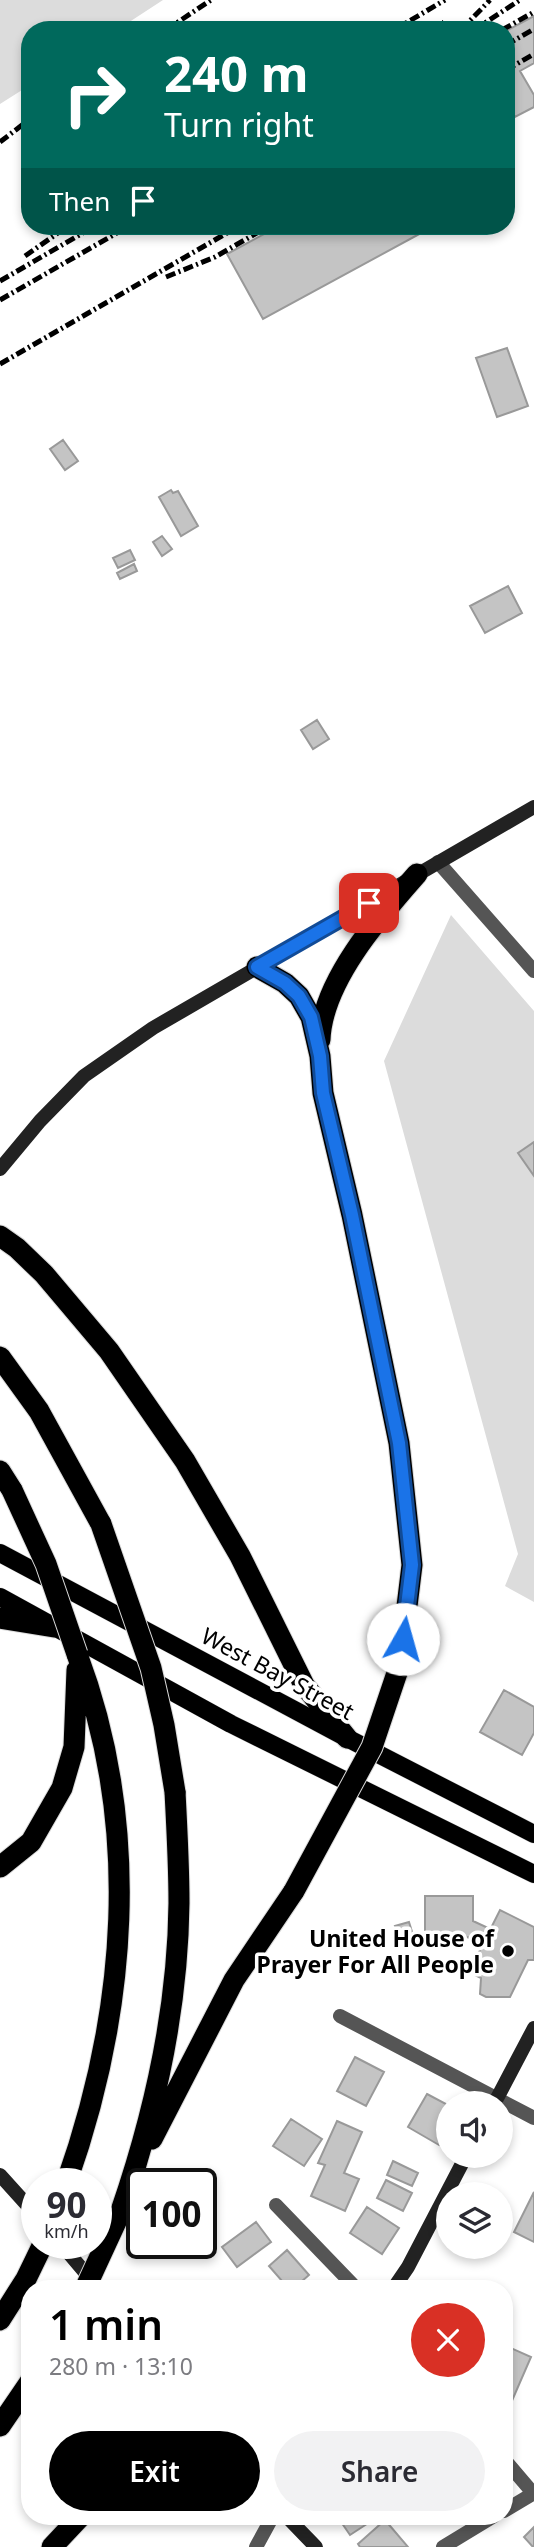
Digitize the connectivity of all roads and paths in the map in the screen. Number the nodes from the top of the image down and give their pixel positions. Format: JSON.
{"nodes":[{"id":1,"x":534,"y":807,"type":"edge"},
{"id":2,"x":438,"y":862,"type":"junction"},
{"id":3,"x":417,"y":874,"type":"junction"},
{"id":4,"x":257,"y":967,"type":"junction"},
{"id":5,"x":534,"y":971,"type":"edge"},
{"id":6,"x":320,"y":1056,"type":"junction"},
{"id":7,"x":0,"y":1169,"type":"edge"},
{"id":8,"x":9,"y":1242,"type":"edge"},
{"id":9,"x":0,"y":1357,"type":"edge"},
{"id":10,"x":0,"y":1471,"type":"edge"},
{"id":11,"x":0,"y":1553,"type":"edge"},
{"id":12,"x":0,"y":1597,"type":"edge"},
{"id":13,"x":0,"y":1618,"type":"edge"},
{"id":14,"x":54,"y":1627,"type":"junction"},
{"id":15,"x":85,"y":1700,"type":"junction"},
{"id":16,"x":347,"y":1738,"type":"junction"},
{"id":17,"x":534,"y":1834,"type":"edge"},
{"id":18,"x":0,"y":1867,"type":"edge"},
{"id":19,"x":534,"y":1874,"type":"edge"},
{"id":20,"x":340,"y":2016,"type":"dead end"},
{"id":21,"x":534,"y":2028,"type":"edge"},
{"id":22,"x":478,"y":2091,"type":"edge"},
{"id":23,"x":501,"y":2091,"type":"edge"},
{"id":24,"x":513,"y":2109,"type":"edge"},
{"id":25,"x":534,"y":2118,"type":"edge"},
{"id":26,"x":71,"y":2168,"type":"edge"},
{"id":27,"x":136,"y":2168,"type":"joint"},
{"id":28,"x":460,"y":2168,"type":"edge"},
{"id":29,"x":0,"y":2175,"type":"edge"},
{"id":30,"x":126,"y":2197,"type":"edge"},
{"id":31,"x":21,"y":2199,"type":"edge"},
{"id":32,"x":276,"y":2205,"type":"dead end"},
{"id":33,"x":35,"y":2259,"type":"edge"},
{"id":34,"x":74,"y":2259,"type":"edge"},
{"id":35,"x":24,"y":2280,"type":"edge"},
{"id":36,"x":89,"y":2280,"type":"edge"},
{"id":37,"x":91,"y":2280,"type":"edge"},
{"id":38,"x":349,"y":2280,"type":"edge"},
{"id":39,"x":399,"y":2280,"type":"edge"},
{"id":40,"x":21,"y":2286,"type":"edge"},
{"id":41,"x":0,"y":2320,"type":"edge"},
{"id":42,"x":21,"y":2395,"type":"edge"},
{"id":43,"x":0,"y":2426,"type":"edge"},
{"id":44,"x":513,"y":2470,"type":"edge"},
{"id":45,"x":533,"y":2493,"type":"edge"},
{"id":46,"x":513,"y":2505,"type":"edge"},
{"id":47,"x":73,"y":2525,"type":"edge"},
{"id":48,"x":268,"y":2525,"type":"edge"},
{"id":49,"x":295,"y":2525,"type":"edge"},
{"id":50,"x":479,"y":2525,"type":"edge"},
{"id":51,"x":52,"y":2547,"type":"edge"},
{"id":52,"x":256,"y":2547,"type":"edge"},
{"id":53,"x":316,"y":2547,"type":"edge"},
{"id":54,"x":443,"y":2547,"type":"edge"}],
"edges":[{"from":1,"to":2,"type":"street"},
{"from":2,"to":3,"type":"street"},
{"from":2,"to":5,"type":"street"},
{"from":3,"to":4,"type":"street"},
{"from":3,"to":6,"type":"highway"},
{"from":4,"to":6,"type":"highway"},
{"from":4,"to":7,"type":"street"},
{"from":6,"to":27,"type":"highway","bridge":true},
{"from":8,"to":16,"type":"highway"},
{"from":9,"to":27,"type":"highway","bridge":true},
{"from":10,"to":15,"type":"highway","bridge":true},
{"from":11,"to":16,"type":"main road","name":"West Bay Street"},
{"from":12,"to":14,"type":"main road"},
{"from":13,"to":14,"type":"highway"},
{"from":14,"to":19,"type":"main road"},
{"from":15,"to":18,"type":"highway"},
{"from":15,"to":26,"type":"highway"},
{"from":16,"to":17,"type":"main road","name":"West Bay Street"},
{"from":20,"to":22,"type":"street"},
{"from":21,"to":23,"type":"street"},
{"from":24,"to":25,"type":"street"},
{"from":28,"to":39,"type":"street"},
{"from":29,"to":31,"type":"street"},
{"from":30,"to":36,"type":"highway","bridge":true},
{"from":32,"to":38,"type":"street"},
{"from":33,"to":35,"type":"highway"},
{"from":34,"to":37,"type":"street"},
{"from":40,"to":41,"type":"highway"},
{"from":42,"to":43,"type":"highway"},
{"from":44,"to":45,"type":"street"},
{"from":45,"to":46,"type":"street"},
{"from":47,"to":51,"type":"highway"},
{"from":48,"to":52,"type":"street"},
{"from":49,"to":53,"type":"street"},
{"from":50,"to":54,"type":"street"}]}
